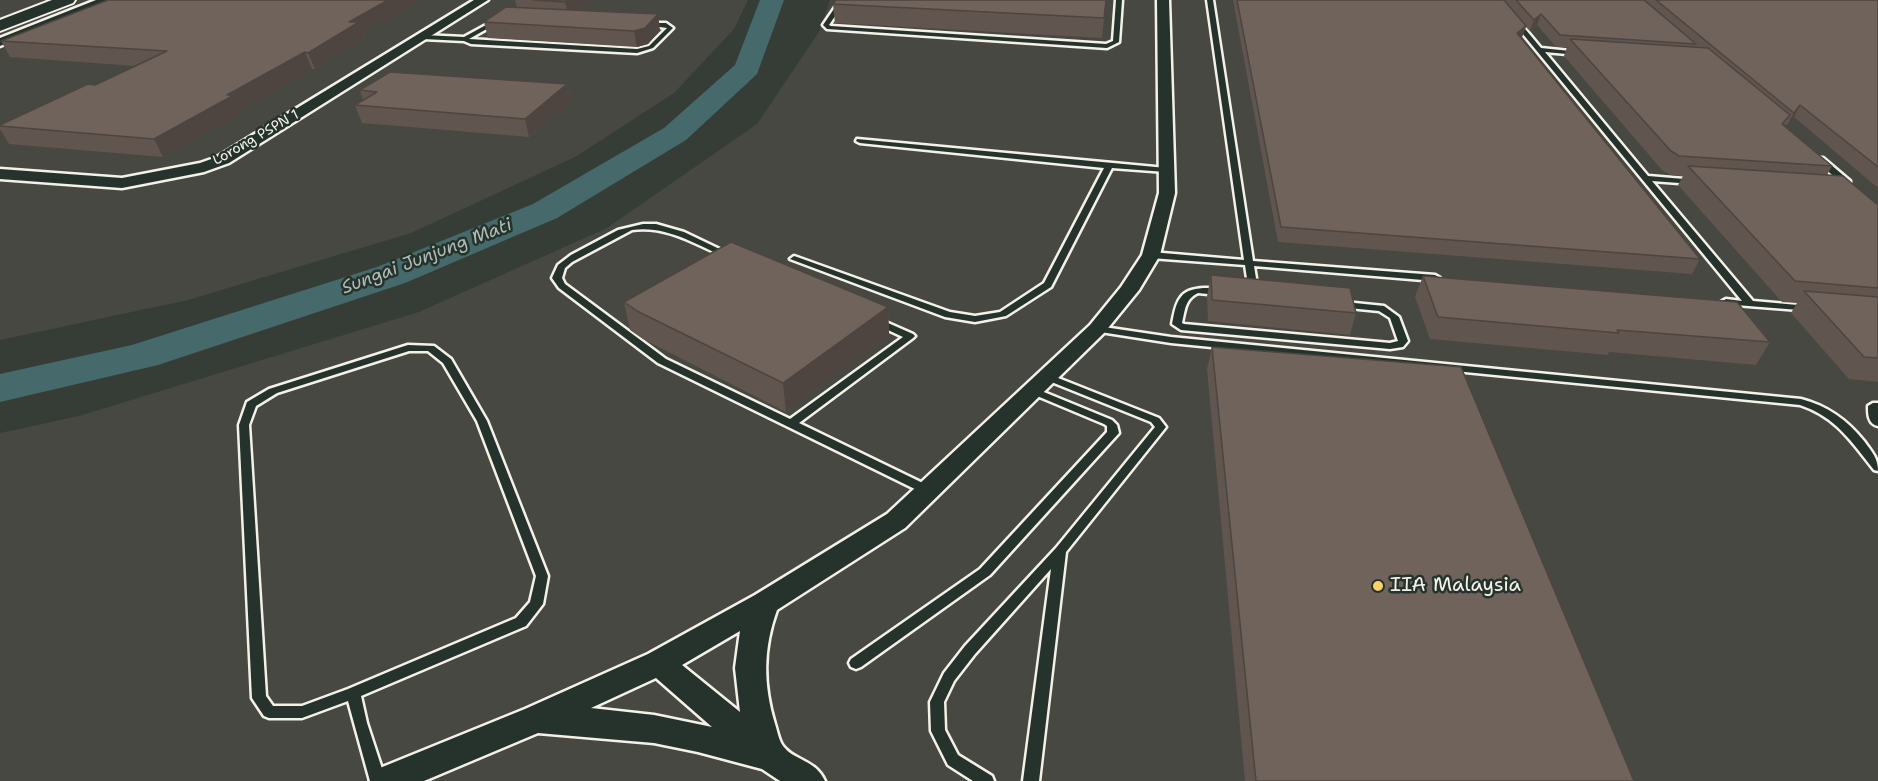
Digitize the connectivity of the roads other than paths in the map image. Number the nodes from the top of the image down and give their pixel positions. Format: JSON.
{"nodes":[{"id":1,"x":38,"y":0,"type":"edge"},
{"id":2,"x":67,"y":0,"type":"edge"},
{"id":3,"x":106,"y":0,"type":"edge"},
{"id":4,"x":482,"y":0,"type":"edge"},
{"id":5,"x":843,"y":0,"type":"edge"},
{"id":6,"x":1119,"y":0,"type":"edge"},
{"id":7,"x":1163,"y":0,"type":"edge"},
{"id":8,"x":1210,"y":0,"type":"edge"},
{"id":9,"x":1498,"y":0,"type":"edge"},
{"id":10,"x":0,"y":14,"type":"edge"},
{"id":11,"x":503,"y":18,"type":"edge"},
{"id":12,"x":643,"y":24,"type":"edge"},
{"id":13,"x":0,"y":26,"type":"edge"},
{"id":14,"x":423,"y":37,"type":"junction"},
{"id":15,"x":465,"y":39,"type":"junction"},
{"id":16,"x":0,"y":42,"type":"edge"},
{"id":17,"x":1539,"y":50,"type":"junction"},
{"id":18,"x":1586,"y":53,"type":"edge"},
{"id":19,"x":860,"y":141,"type":"dead end"},
{"id":20,"x":1815,"y":156,"type":"edge"},
{"id":21,"x":1109,"y":166,"type":"junction"},
{"id":22,"x":1166,"y":170,"type":"junction"},
{"id":23,"x":0,"y":174,"type":"edge"},
{"id":24,"x":1645,"y":178,"type":"junction"},
{"id":25,"x":1704,"y":182,"type":"edge"},
{"id":26,"x":1850,"y":186,"type":"edge"},
{"id":27,"x":1151,"y":255,"type":"junction"},
{"id":28,"x":794,"y":259,"type":"dead end"},
{"id":29,"x":741,"y":261,"type":"edge"},
{"id":30,"x":1248,"y":263,"type":"junction"},
{"id":31,"x":1444,"y":279,"type":"edge"},
{"id":32,"x":1253,"y":296,"type":"junction"},
{"id":33,"x":1714,"y":301,"type":"edge"},
{"id":34,"x":1749,"y":304,"type":"junction"},
{"id":35,"x":1820,"y":310,"type":"edge"},
{"id":36,"x":868,"y":318,"type":"edge"},
{"id":37,"x":1097,"y":329,"type":"junction"},
{"id":38,"x":1041,"y":384,"type":"junction"},
{"id":39,"x":1878,"y":406,"type":"edge"},
{"id":40,"x":792,"y":423,"type":"junction"},
{"id":41,"x":1878,"y":423,"type":"edge"},
{"id":42,"x":1878,"y":467,"type":"edge"},
{"id":43,"x":929,"y":491,"type":"junction"},
{"id":44,"x":1060,"y":551,"type":"junction"},
{"id":45,"x":765,"y":603,"type":"junction"},
{"id":46,"x":659,"y":663,"type":"junction"},
{"id":47,"x":856,"y":663,"type":"dead end"},
{"id":48,"x":353,"y":693,"type":"junction"},
{"id":49,"x":536,"y":719,"type":"junction"},
{"id":50,"x":771,"y":757,"type":"junction"},
{"id":51,"x":378,"y":781,"type":"edge"},
{"id":52,"x":387,"y":781,"type":"edge"},
{"id":53,"x":808,"y":781,"type":"edge"},
{"id":54,"x":986,"y":781,"type":"edge"},
{"id":55,"x":1032,"y":781,"type":"edge"}],
"edges":[{"from":1,"to":10,"type":"street"},
{"from":2,"to":13,"type":"street"},
{"from":3,"to":16,"type":"street"},
{"from":4,"to":14,"type":"street","name":"Lorong PSPN 1"},
{"from":5,"to":6,"type":"lane"},
{"from":7,"to":22,"type":"street"},
{"from":8,"to":30,"type":"lane"},
{"from":9,"to":17,"type":"lane"},
{"from":11,"to":15,"type":"lane"},
{"from":12,"to":15,"type":"lane"},
{"from":14,"to":15,"type":"lane"},
{"from":14,"to":23,"type":"street","name":"Lorong PSPN 1"},
{"from":17,"to":18,"type":"lane"},
{"from":17,"to":24,"type":"lane"},
{"from":19,"to":21,"type":"lane"},
{"from":20,"to":26,"type":"lane"},
{"from":21,"to":22,"type":"lane"},
{"from":21,"to":28,"type":"lane"},
{"from":22,"to":27,"type":"street"},
{"from":24,"to":25,"type":"lane"},
{"from":24,"to":34,"type":"lane"},
{"from":27,"to":30,"type":"lane"},
{"from":27,"to":37,"type":"street"},
{"from":29,"to":40,"type":"lane"},
{"from":30,"to":31,"type":"lane"},
{"from":30,"to":32,"type":"lane"},
{"from":32,"to":32,"type":"lane"},
{"from":33,"to":34,"type":"lane"},
{"from":34,"to":35,"type":"lane"},
{"from":36,"to":40,"type":"lane"},
{"from":37,"to":38,"type":"street"},
{"from":37,"to":42,"type":"lane"},
{"from":38,"to":43,"type":"street"},
{"from":38,"to":44,"type":"lane"},
{"from":38,"to":47,"type":"lane"},
{"from":39,"to":41,"type":"lane"},
{"from":40,"to":43,"type":"lane"},
{"from":43,"to":45,"type":"street"},
{"from":44,"to":54,"type":"lane"},
{"from":44,"to":55,"type":"lane"},
{"from":45,"to":46,"type":"street"},
{"from":45,"to":50,"type":"street"},
{"from":46,"to":49,"type":"street"},
{"from":46,"to":50,"type":"street"},
{"from":48,"to":48,"type":"lane"},
{"from":48,"to":51,"type":"lane"},
{"from":49,"to":50,"type":"street"},
{"from":49,"to":52,"type":"street"},
{"from":50,"to":53,"type":"street"}]}
